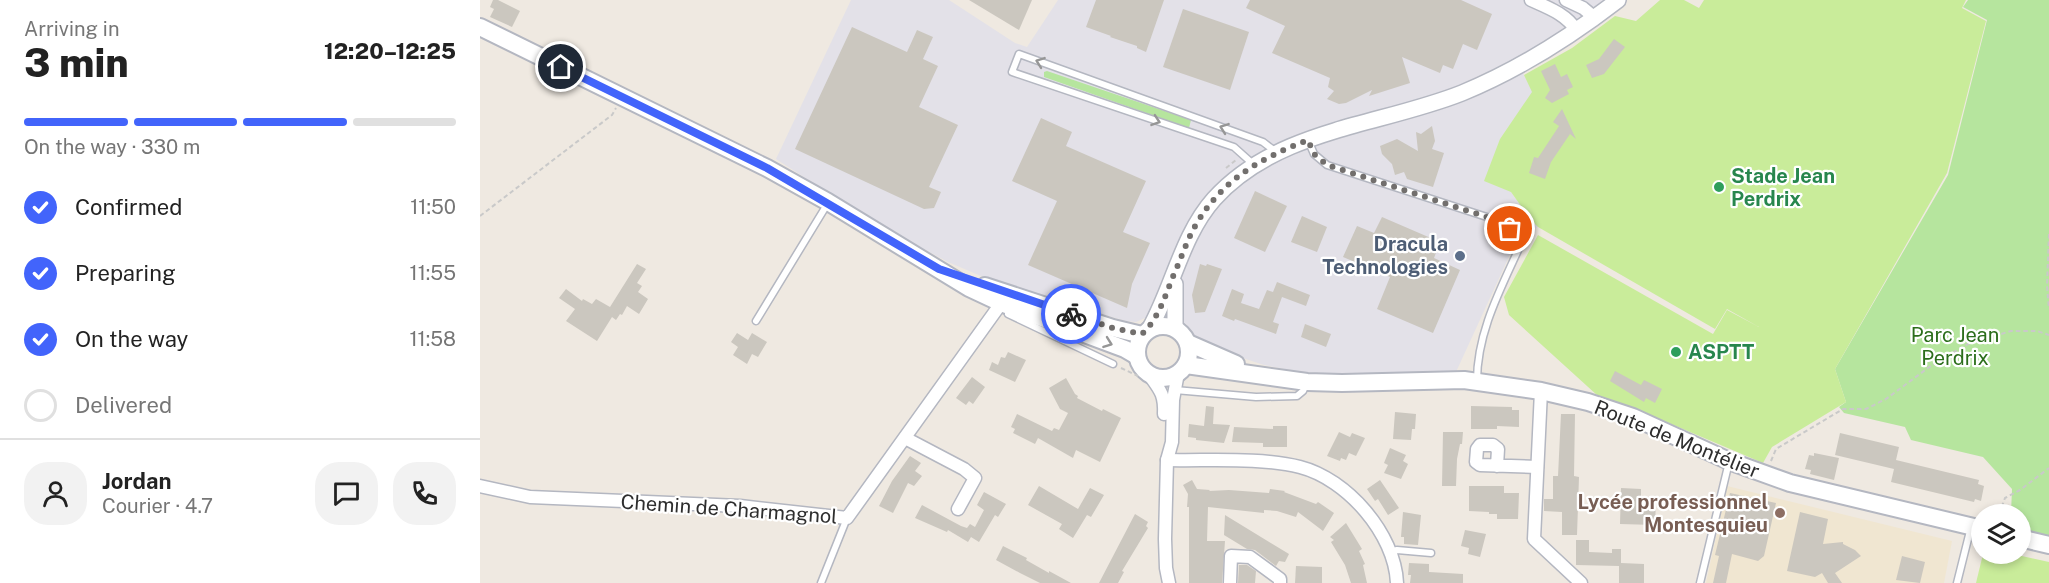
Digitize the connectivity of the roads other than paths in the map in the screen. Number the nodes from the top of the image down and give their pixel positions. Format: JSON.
{"nodes":[{"id":1,"x":1531,"y":0,"type":"edge"},
{"id":2,"x":1566,"y":0,"type":"edge"},
{"id":3,"x":1618,"y":0,"type":"edge"},
{"id":4,"x":1594,"y":18,"type":"junction"},
{"id":5,"x":480,"y":27,"type":"edge"},
{"id":6,"x":1577,"y":31,"type":"junction"},
{"id":7,"x":1308,"y":140,"type":"junction"},
{"id":8,"x":1277,"y":152,"type":"junction"},
{"id":9,"x":1253,"y":164,"type":"junction"},
{"id":10,"x":828,"y":202,"type":"junction"},
{"id":11,"x":1178,"y":266,"type":"junction"},
{"id":12,"x":1003,"y":302,"type":"junction"},
{"id":13,"x":756,"y":321,"type":"dead end"},
{"id":14,"x":1175,"y":328,"type":"junction"},
{"id":15,"x":1146,"y":332,"type":"junction"},
{"id":16,"x":1188,"y":343,"type":"junction"},
{"id":17,"x":1137,"y":356,"type":"junction"},
{"id":18,"x":1113,"y":364,"type":"dead end"},
{"id":19,"x":1182,"y":369,"type":"junction"},
{"id":20,"x":1148,"y":373,"type":"junction"},
{"id":21,"x":1262,"y":375,"type":"junction"},
{"id":22,"x":1477,"y":381,"type":"junction"},
{"id":23,"x":1306,"y":382,"type":"junction"},
{"id":24,"x":1174,"y":390,"type":"junction"},
{"id":25,"x":1541,"y":391,"type":"junction"},
{"id":26,"x":905,"y":438,"type":"junction"},
{"id":27,"x":1167,"y":460,"type":"junction"},
{"id":28,"x":1729,"y":461,"type":"junction"},
{"id":29,"x":1497,"y":466,"type":"dead end"},
{"id":30,"x":1537,"y":467,"type":"junction"},
{"id":31,"x":480,"y":486,"type":"edge"},
{"id":32,"x":958,"y":509,"type":"dead end"},
{"id":33,"x":847,"y":518,"type":"junction"},
{"id":34,"x":1971,"y":527,"type":"edge"},
{"id":35,"x":1166,"y":539,"type":"junction"},
{"id":36,"x":2031,"y":541,"type":"edge"},
{"id":37,"x":1971,"y":542,"type":"edge"},
{"id":38,"x":2049,"y":545,"type":"edge"},
{"id":39,"x":1390,"y":552,"type":"junction"},
{"id":40,"x":1431,"y":553,"type":"dead end"},
{"id":41,"x":821,"y":583,"type":"edge"},
{"id":42,"x":1159,"y":583,"type":"edge"},
{"id":43,"x":1169,"y":583,"type":"edge"},
{"id":44,"x":1230,"y":583,"type":"edge"},
{"id":45,"x":1280,"y":583,"type":"edge"},
{"id":46,"x":1397,"y":583,"type":"edge"},
{"id":47,"x":1581,"y":583,"type":"edge"},
{"id":48,"x":1700,"y":583,"type":"edge"},
{"id":49,"x":1957,"y":583,"type":"edge"}],
"edges":[{"from":1,"to":6,"type":"street"},
{"from":2,"to":4,"type":"street"},
{"from":3,"to":4,"type":"street"},
{"from":4,"to":6,"type":"street"},
{"from":5,"to":10,"type":"main road"},
{"from":6,"to":7,"type":"street"},
{"from":7,"to":8,"type":"street"},
{"from":7,"to":22,"type":"lane"},
{"from":8,"to":9,"type":"street"},
{"from":8,"to":9,"type":"lane","one_way":true},
{"from":9,"to":11,"type":"street"},
{"from":10,"to":12,"type":"main road"},
{"from":10,"to":13,"type":"lane"},
{"from":11,"to":14,"type":"street"},
{"from":11,"to":15,"type":"street"},
{"from":12,"to":15,"type":"main road"},
{"from":12,"to":17,"type":"main road","one_way":true},
{"from":12,"to":18,"type":"lane"},
{"from":12,"to":26,"type":"street","name":"Chemin de Charmagnol"},
{"from":14,"to":15,"type":"main road"},
{"from":14,"to":16,"type":"main road","name":"Route de Montélier"},
{"from":15,"to":17,"type":"main road"},
{"from":16,"to":19,"type":"main road"},
{"from":16,"to":21,"type":"main road","name":"Route de Montélier"},
{"from":17,"to":20,"type":"main road"},
{"from":19,"to":20,"type":"main road","name":"Route de Montélier"},
{"from":19,"to":21,"type":"main road","name":"Route de Montélier"},
{"from":19,"to":24,"type":"street"},
{"from":20,"to":27,"type":"street"},
{"from":21,"to":23,"type":"main road","name":"Route de Montélier"},
{"from":22,"to":23,"type":"main road","name":"Route de Montélier"},
{"from":22,"to":25,"type":"main road","name":"Route de Montélier"},
{"from":23,"to":24,"type":"lane"},
{"from":24,"to":27,"type":"street"},
{"from":25,"to":28,"type":"main road","name":"Route de Montélier"},
{"from":25,"to":30,"type":"street"},
{"from":26,"to":32,"type":"street"},
{"from":26,"to":33,"type":"street","name":"Chemin de Charmagnol"},
{"from":27,"to":35,"type":"street"},
{"from":27,"to":39,"type":"street"},
{"from":28,"to":34,"type":"main road","name":"Route de Montélier"},
{"from":28,"to":48,"type":"lane"},
{"from":29,"to":30,"type":"street"},
{"from":30,"to":47,"type":"street"},
{"from":31,"to":33,"type":"street","name":"Chemin de Charmagnol"},
{"from":33,"to":41,"type":"lane"},
{"from":35,"to":42,"type":"street"},
{"from":35,"to":43,"type":"street"},
{"from":36,"to":38,"type":"main road"},
{"from":37,"to":49,"type":"lane"},
{"from":39,"to":40,"type":"lane"},
{"from":39,"to":46,"type":"street"},
{"from":44,"to":45,"type":"street"}]}
